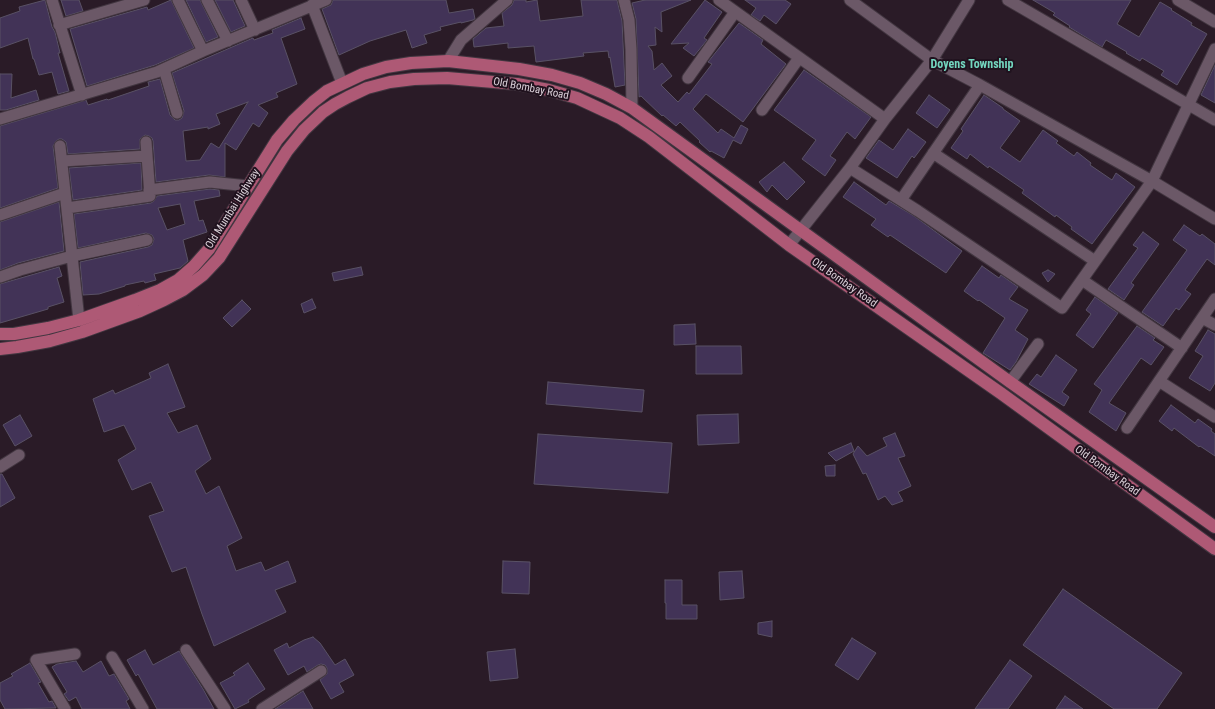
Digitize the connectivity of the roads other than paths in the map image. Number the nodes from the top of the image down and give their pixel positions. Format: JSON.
{"nodes":[{"id":1,"x":52,"y":0,"type":"edge"},
{"id":2,"x":144,"y":0,"type":"edge"},
{"id":3,"x":178,"y":0,"type":"edge"},
{"id":4,"x":207,"y":0,"type":"edge"},
{"id":5,"x":242,"y":0,"type":"edge"},
{"id":6,"x":326,"y":0,"type":"edge"},
{"id":7,"x":507,"y":0,"type":"edge"},
{"id":8,"x":624,"y":0,"type":"edge"},
{"id":9,"x":719,"y":0,"type":"edge"},
{"id":10,"x":850,"y":0,"type":"edge"},
{"id":11,"x":970,"y":0,"type":"edge"},
{"id":12,"x":1008,"y":0,"type":"edge"},
{"id":13,"x":1178,"y":0,"type":"edge"},
{"id":14,"x":308,"y":4,"type":"edge"},
{"id":15,"x":735,"y":12,"type":"junction"},
{"id":16,"x":1215,"y":22,"type":"edge"},
{"id":17,"x":60,"y":25,"type":"junction"},
{"id":18,"x":255,"y":30,"type":"junction"},
{"id":19,"x":228,"y":41,"type":"junction"},
{"id":20,"x":1215,"y":49,"type":"edge"},
{"id":21,"x":203,"y":51,"type":"junction"},
{"id":22,"x":800,"y":58,"type":"junction"},
{"id":23,"x":932,"y":60,"type":"junction"},
{"id":24,"x":448,"y":62,"type":"junction"},
{"id":25,"x":164,"y":69,"type":"junction"},
{"id":26,"x":447,"y":78,"type":"joint"},
{"id":27,"x":688,"y":78,"type":"dead end"},
{"id":28,"x":342,"y":83,"type":"junction"},
{"id":29,"x":980,"y":85,"type":"junction"},
{"id":30,"x":82,"y":95,"type":"junction"},
{"id":31,"x":1189,"y":104,"type":"junction"},
{"id":32,"x":632,"y":108,"type":"junction"},
{"id":33,"x":762,"y":110,"type":"dead end"},
{"id":34,"x":177,"y":113,"type":"dead end"},
{"id":35,"x":0,"y":119,"type":"edge"},
{"id":36,"x":886,"y":119,"type":"junction"},
{"id":37,"x":1215,"y":120,"type":"edge"},
{"id":38,"x":146,"y":142,"type":"dead end"},
{"id":39,"x":60,"y":146,"type":"dead end"},
{"id":40,"x":933,"y":153,"type":"junction"},
{"id":41,"x":147,"y":156,"type":"junction"},
{"id":42,"x":62,"y":161,"type":"junction"},
{"id":43,"x":850,"y":168,"type":"junction"},
{"id":44,"x":1152,"y":181,"type":"junction"},
{"id":45,"x":248,"y":186,"type":"junction"},
{"id":46,"x":149,"y":190,"type":"junction"},
{"id":47,"x":65,"y":192,"type":"junction"},
{"id":48,"x":901,"y":200,"type":"junction"},
{"id":49,"x":66,"y":208,"type":"junction"},
{"id":50,"x":0,"y":215,"type":"edge"},
{"id":51,"x":1215,"y":219,"type":"edge"},
{"id":52,"x":800,"y":230,"type":"junction"},
{"id":53,"x":147,"y":240,"type":"dead end"},
{"id":54,"x":790,"y":244,"type":"junction"},
{"id":55,"x":72,"y":256,"type":"junction"},
{"id":56,"x":1095,"y":261,"type":"junction"},
{"id":57,"x":0,"y":277,"type":"edge"},
{"id":58,"x":1082,"y":280,"type":"junction"},
{"id":59,"x":1215,"y":299,"type":"edge"},
{"id":60,"x":1202,"y":318,"type":"junction"},
{"id":61,"x":79,"y":320,"type":"junction"},
{"id":62,"x":1215,"y":325,"type":"edge"},
{"id":63,"x":0,"y":334,"type":"edge"},
{"id":64,"x":1038,"y":344,"type":"dead end"},
{"id":65,"x":1182,"y":348,"type":"junction"},
{"id":66,"x":0,"y":349,"type":"edge"},
{"id":67,"x":1159,"y":381,"type":"junction"},
{"id":68,"x":1010,"y":382,"type":"junction"},
{"id":69,"x":1215,"y":417,"type":"edge"},
{"id":70,"x":1127,"y":428,"type":"dead end"},
{"id":71,"x":19,"y":455,"type":"dead end"},
{"id":72,"x":0,"y":467,"type":"edge"},
{"id":73,"x":1215,"y":527,"type":"edge"},
{"id":74,"x":1215,"y":549,"type":"edge"},
{"id":75,"x":186,"y":650,"type":"dead end"},
{"id":76,"x":75,"y":654,"type":"dead end"},
{"id":77,"x":112,"y":657,"type":"dead end"},
{"id":78,"x":321,"y":671,"type":"dead end"},
{"id":79,"x":65,"y":709,"type":"edge"},
{"id":80,"x":143,"y":709,"type":"edge"},
{"id":81,"x":225,"y":709,"type":"edge"},
{"id":82,"x":262,"y":709,"type":"edge"}],
"edges":[{"from":1,"to":17,"type":"street"},
{"from":2,"to":17,"type":"street"},
{"from":3,"to":21,"type":"street"},
{"from":4,"to":19,"type":"street"},
{"from":5,"to":18,"type":"street"},
{"from":6,"to":14,"type":"street"},
{"from":7,"to":24,"type":"street"},
{"from":8,"to":32,"type":"street"},
{"from":9,"to":15,"type":"street"},
{"from":10,"to":23,"type":"street"},
{"from":11,"to":23,"type":"street"},
{"from":12,"to":31,"type":"street"},
{"from":13,"to":16,"type":"street"},
{"from":14,"to":18,"type":"street"},
{"from":14,"to":28,"type":"street"},
{"from":15,"to":22,"type":"street"},
{"from":15,"to":27,"type":"street"},
{"from":17,"to":30,"type":"street"},
{"from":18,"to":19,"type":"street"},
{"from":19,"to":21,"type":"street"},
{"from":20,"to":31,"type":"street"},
{"from":21,"to":25,"type":"street"},
{"from":22,"to":33,"type":"street"},
{"from":22,"to":36,"type":"street"},
{"from":23,"to":29,"type":"street"},
{"from":23,"to":36,"type":"street"},
{"from":24,"to":28,"type":"main road","name":"Old Mumbai Highway"},
{"from":24,"to":32,"type":"main road","name":"Old Bombay Road"},
{"from":25,"to":30,"type":"street"},
{"from":25,"to":34,"type":"street"},
{"from":26,"to":54,"type":"main road","name":"Old Bombay Road"},
{"from":26,"to":66,"type":"main road","name":"Old Mumbai Highway"},
{"from":28,"to":45,"type":"main road","name":"Old Mumbai Highway"},
{"from":29,"to":40,"type":"street"},
{"from":29,"to":44,"type":"street"},
{"from":30,"to":35,"type":"street"},
{"from":31,"to":37,"type":"street"},
{"from":31,"to":44,"type":"street"},
{"from":32,"to":52,"type":"main road","name":"Old Bombay Road"},
{"from":36,"to":43,"type":"street"},
{"from":38,"to":41,"type":"street"},
{"from":39,"to":42,"type":"street"},
{"from":40,"to":48,"type":"street"},
{"from":40,"to":56,"type":"street"},
{"from":41,"to":42,"type":"street"},
{"from":41,"to":46,"type":"street"},
{"from":42,"to":47,"type":"street"},
{"from":43,"to":48,"type":"street"},
{"from":43,"to":52,"type":"street"},
{"from":44,"to":51,"type":"street"},
{"from":44,"to":56,"type":"street"},
{"from":45,"to":46,"type":"street"},
{"from":45,"to":61,"type":"main road","name":"Old Mumbai Highway"},
{"from":46,"to":49,"type":"street"},
{"from":47,"to":49,"type":"street"},
{"from":47,"to":50,"type":"street"},
{"from":48,"to":58,"type":"street"},
{"from":49,"to":55,"type":"street"},
{"from":52,"to":54,"type":"street"},
{"from":52,"to":68,"type":"main road","name":"Old Bombay Road"},
{"from":53,"to":55,"type":"street"},
{"from":54,"to":74,"type":"main road","name":"Old Bombay Road"},
{"from":55,"to":57,"type":"street"},
{"from":55,"to":61,"type":"street"},
{"from":56,"to":58,"type":"street"},
{"from":58,"to":65,"type":"street"},
{"from":59,"to":60,"type":"street"},
{"from":60,"to":62,"type":"street"},
{"from":60,"to":65,"type":"street"},
{"from":61,"to":63,"type":"main road","name":"Old Mumbai Highway"},
{"from":64,"to":68,"type":"street"},
{"from":65,"to":67,"type":"street"},
{"from":67,"to":69,"type":"street"},
{"from":67,"to":70,"type":"street"},
{"from":68,"to":73,"type":"main road","name":"Old Bombay Road"},
{"from":71,"to":72,"type":"street"},
{"from":75,"to":81,"type":"street"},
{"from":76,"to":79,"type":"street"},
{"from":77,"to":80,"type":"street"},
{"from":78,"to":82,"type":"street"}]}
